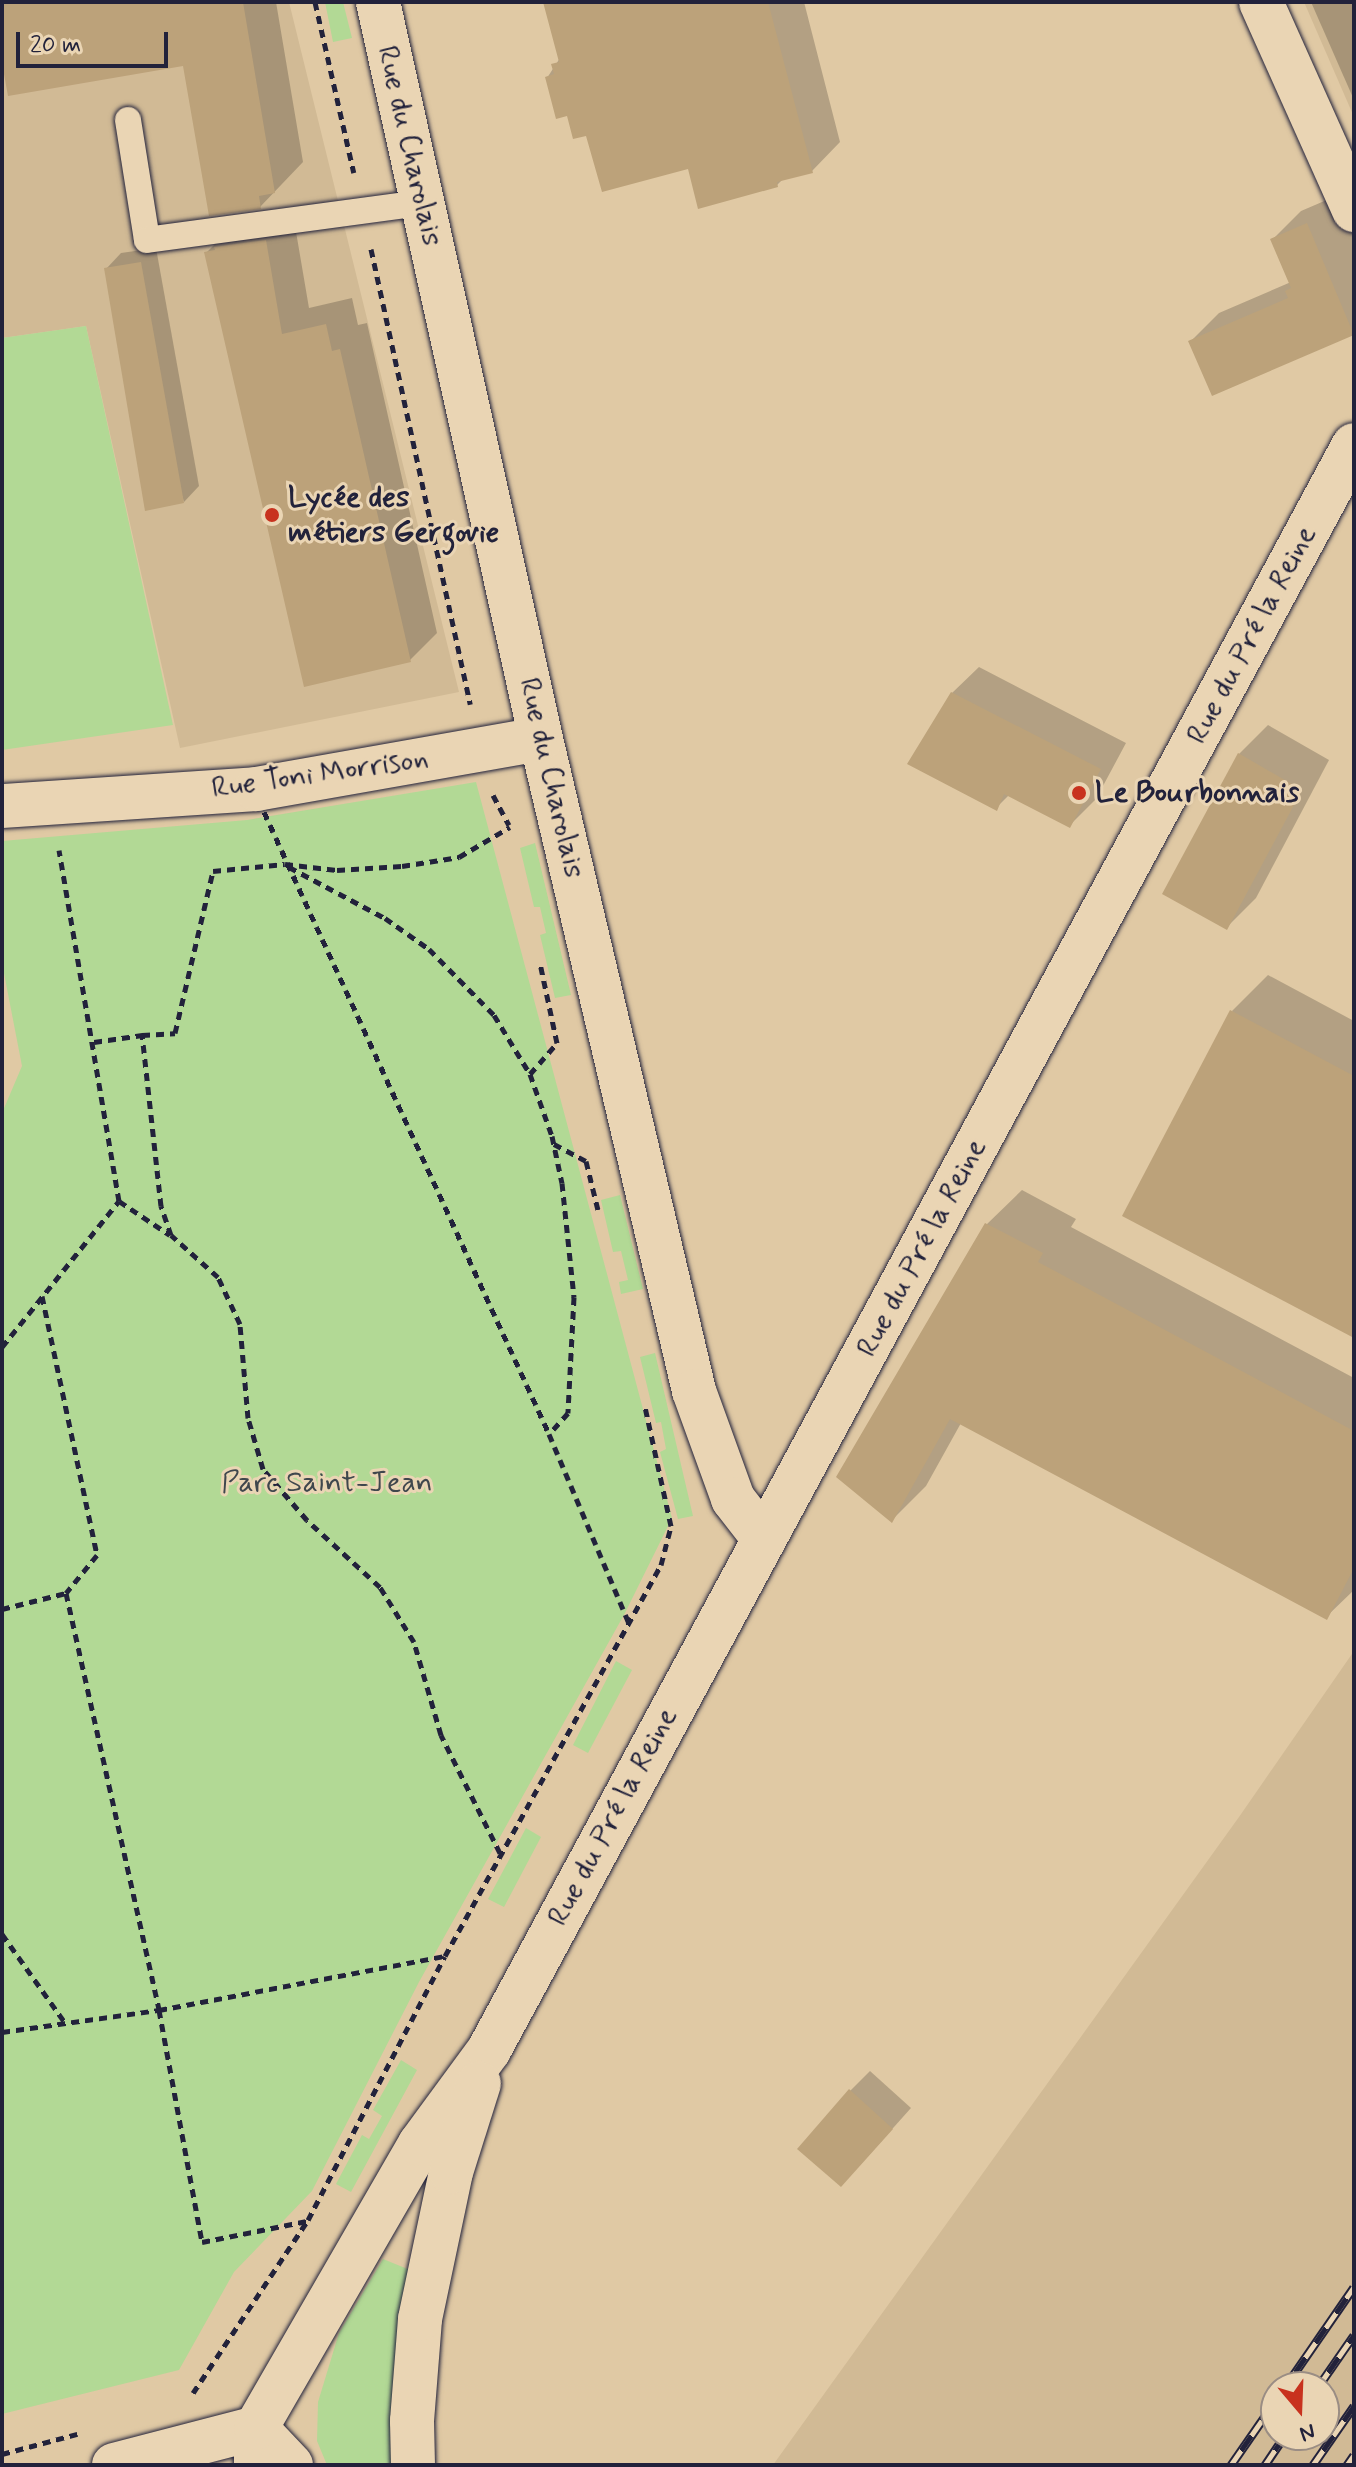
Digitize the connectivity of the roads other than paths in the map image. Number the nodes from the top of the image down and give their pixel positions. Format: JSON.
{"nodes":[{"id":1,"x":378,"y":2,"type":"edge"},
{"id":2,"x":1261,"y":2,"type":"edge"},
{"id":3,"x":128,"y":120,"type":"dead end"},
{"id":4,"x":422,"y":203,"type":"junction"},
{"id":5,"x":1354,"y":210,"type":"edge"},
{"id":6,"x":1354,"y":445,"type":"edge"},
{"id":7,"x":541,"y":739,"type":"junction"},
{"id":8,"x":2,"y":806,"type":"edge"},
{"id":9,"x":764,"y":1539,"type":"junction"},
{"id":10,"x":489,"y":2050,"type":"junction"},
{"id":11,"x":256,"y":2446,"type":"edge"},
{"id":12,"x":103,"y":2447,"type":"edge"},
{"id":13,"x":232,"y":2465,"type":"edge"},
{"id":14,"x":291,"y":2465,"type":"edge"},
{"id":15,"x":413,"y":2465,"type":"edge"}],
"edges":[{"from":1,"to":4,"type":"main road","name":"Rue du Charolais"},
{"from":2,"to":5,"type":"main road"},
{"from":3,"to":4,"type":"lane"},
{"from":4,"to":7,"type":"main road","name":"Rue du Charolais"},
{"from":6,"to":9,"type":"main road","name":"Rue du Pré la Reine"},
{"from":7,"to":8,"type":"main road","name":"Rue Toni Morrison"},
{"from":7,"to":9,"type":"main road","name":"Rue du Charolais"},
{"from":9,"to":10,"type":"main road","name":"Rue du Pré la Reine"},
{"from":10,"to":11,"type":"main road","name":"Rue du Pré la Reine"},
{"from":10,"to":15,"type":"main road","name":"Rue du Pré la Reine"},
{"from":11,"to":12,"type":"main road"},
{"from":11,"to":13,"type":"main road","name":"Rue du Pré la Reine"},
{"from":11,"to":14,"type":"main road"}]}
